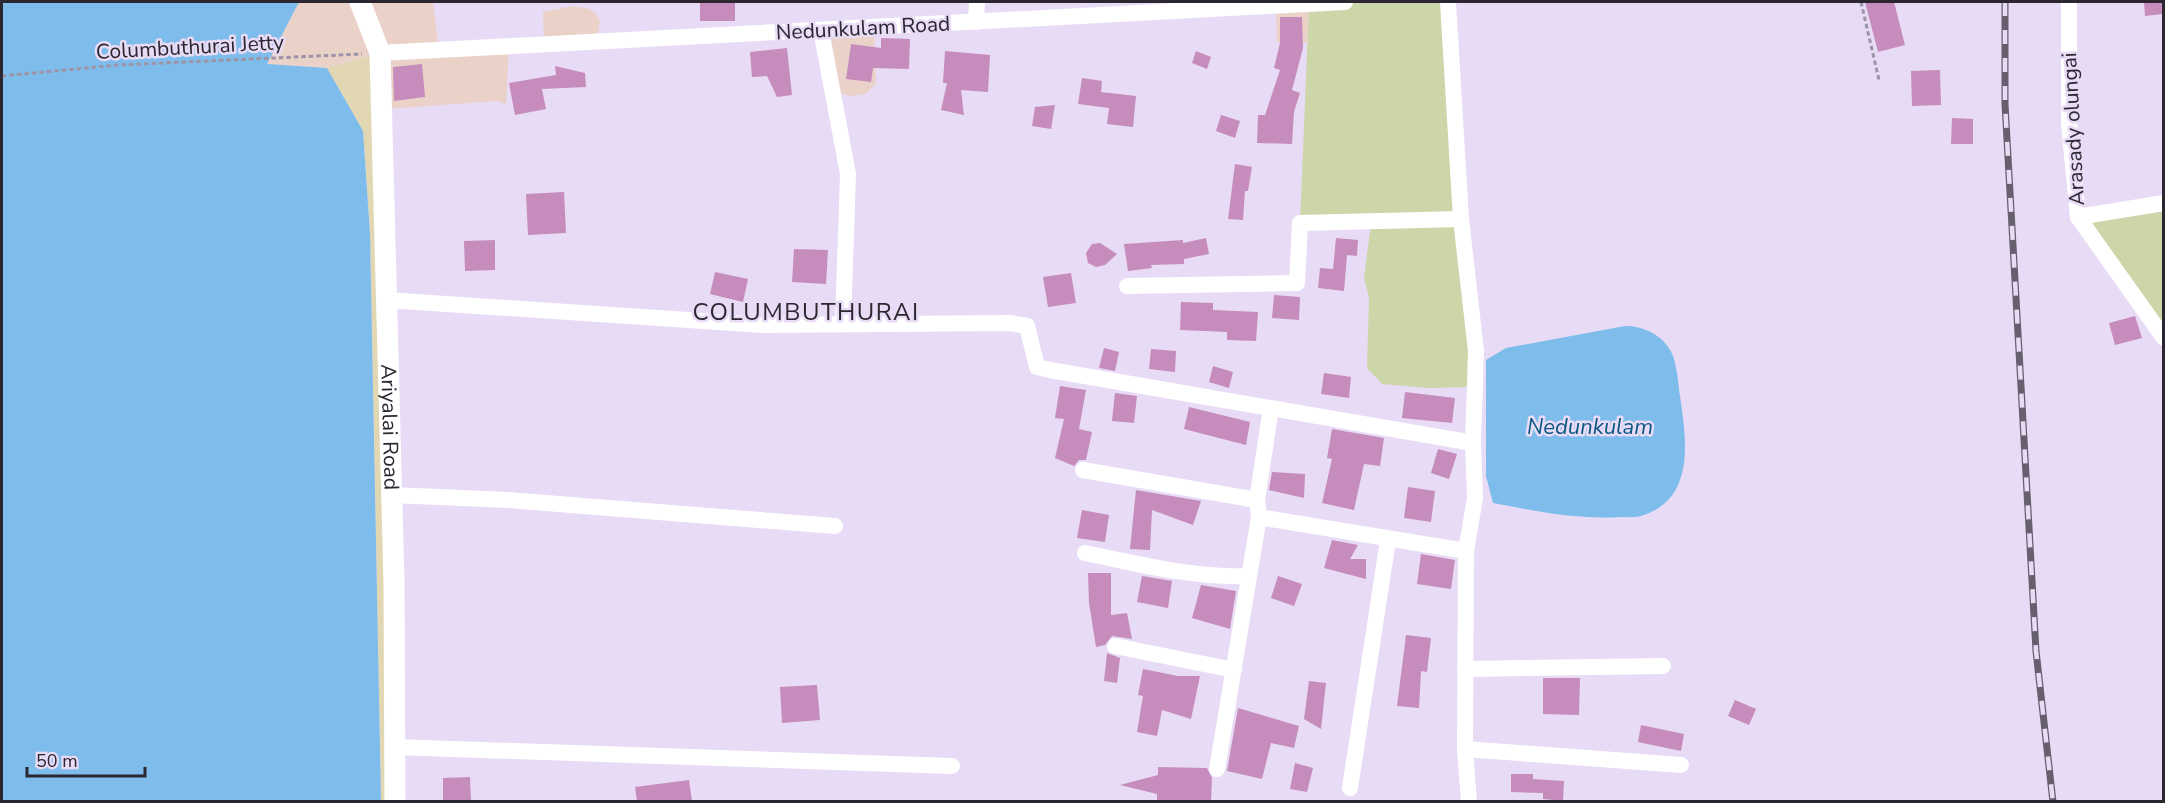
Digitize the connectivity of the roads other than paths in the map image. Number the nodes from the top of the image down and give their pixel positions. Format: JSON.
{"nodes":[{"id":1,"x":360,"y":2,"type":"edge"},
{"id":2,"x":977,"y":2,"type":"edge"},
{"id":3,"x":1345,"y":2,"type":"edge"},
{"id":4,"x":1448,"y":2,"type":"edge"},
{"id":5,"x":2069,"y":2,"type":"edge"},
{"id":6,"x":976,"y":22,"type":"junction"},
{"id":7,"x":821,"y":30,"type":"junction"},
{"id":8,"x":380,"y":53,"type":"junction"},
{"id":9,"x":2163,"y":203,"type":"edge"},
{"id":10,"x":2078,"y":217,"type":"junction"},
{"id":11,"x":1461,"y":219,"type":"junction"},
{"id":12,"x":1127,"y":286,"type":"dead end"},
{"id":13,"x":386,"y":300,"type":"junction"},
{"id":14,"x":843,"y":323,"type":"junction"},
{"id":15,"x":2163,"y":338,"type":"edge"},
{"id":16,"x":1271,"y":408,"type":"junction"},
{"id":17,"x":1473,"y":443,"type":"junction"},
{"id":18,"x":1083,"y":470,"type":"dead end"},
{"id":19,"x":392,"y":495,"type":"junction"},
{"id":20,"x":1257,"y":500,"type":"junction"},
{"id":21,"x":1258,"y":517,"type":"junction"},
{"id":22,"x":835,"y":526,"type":"dead end"},
{"id":23,"x":1388,"y":540,"type":"junction"},
{"id":24,"x":1466,"y":551,"type":"junction"},
{"id":25,"x":1085,"y":553,"type":"dead end"},
{"id":26,"x":1248,"y":576,"type":"junction"},
{"id":27,"x":1115,"y":646,"type":"dead end"},
{"id":28,"x":1663,"y":666,"type":"dead end"},
{"id":29,"x":1465,"y":669,"type":"junction"},
{"id":30,"x":1234,"y":670,"type":"junction"},
{"id":31,"x":395,"y":747,"type":"junction"},
{"id":32,"x":1465,"y":750,"type":"junction"},
{"id":33,"x":1681,"y":765,"type":"dead end"},
{"id":34,"x":952,"y":766,"type":"dead end"},
{"id":35,"x":1217,"y":769,"type":"dead end"},
{"id":36,"x":1350,"y":788,"type":"dead end"},
{"id":37,"x":395,"y":801,"type":"edge"},
{"id":38,"x":1469,"y":801,"type":"edge"}],
"edges":[{"from":1,"to":8,"type":"street"},
{"from":2,"to":6,"type":"street"},
{"from":3,"to":6,"type":"street","name":"Nedunkulam Road"},
{"from":4,"to":11,"type":"street"},
{"from":5,"to":10,"type":"street","name":"Arasady olungai"},
{"from":6,"to":7,"type":"street","name":"Nedunkulam Road"},
{"from":7,"to":8,"type":"street","name":"Nedunkulam Road"},
{"from":7,"to":14,"type":"street"},
{"from":8,"to":13,"type":"street","name":"Ariyalai Road"},
{"from":9,"to":10,"type":"street"},
{"from":10,"to":15,"type":"street","name":"Arasady olungai"},
{"from":11,"to":12,"type":"street"},
{"from":11,"to":17,"type":"street"},
{"from":13,"to":14,"type":"street"},
{"from":13,"to":19,"type":"street","name":"Ariyalai Road"},
{"from":14,"to":16,"type":"street"},
{"from":16,"to":17,"type":"street"},
{"from":16,"to":20,"type":"street"},
{"from":17,"to":24,"type":"street"},
{"from":18,"to":20,"type":"street"},
{"from":19,"to":22,"type":"street"},
{"from":19,"to":31,"type":"street","name":"Ariyalai Road"},
{"from":20,"to":21,"type":"street"},
{"from":21,"to":23,"type":"street"},
{"from":21,"to":26,"type":"street"},
{"from":23,"to":24,"type":"street"},
{"from":23,"to":36,"type":"street"},
{"from":24,"to":29,"type":"street"},
{"from":25,"to":26,"type":"street"},
{"from":26,"to":30,"type":"street"},
{"from":27,"to":30,"type":"street"},
{"from":28,"to":29,"type":"street"},
{"from":29,"to":32,"type":"street"},
{"from":30,"to":35,"type":"street"},
{"from":31,"to":34,"type":"street"},
{"from":31,"to":37,"type":"street","name":"Ariyalai Road"},
{"from":32,"to":33,"type":"street"},
{"from":32,"to":38,"type":"street"}]}
